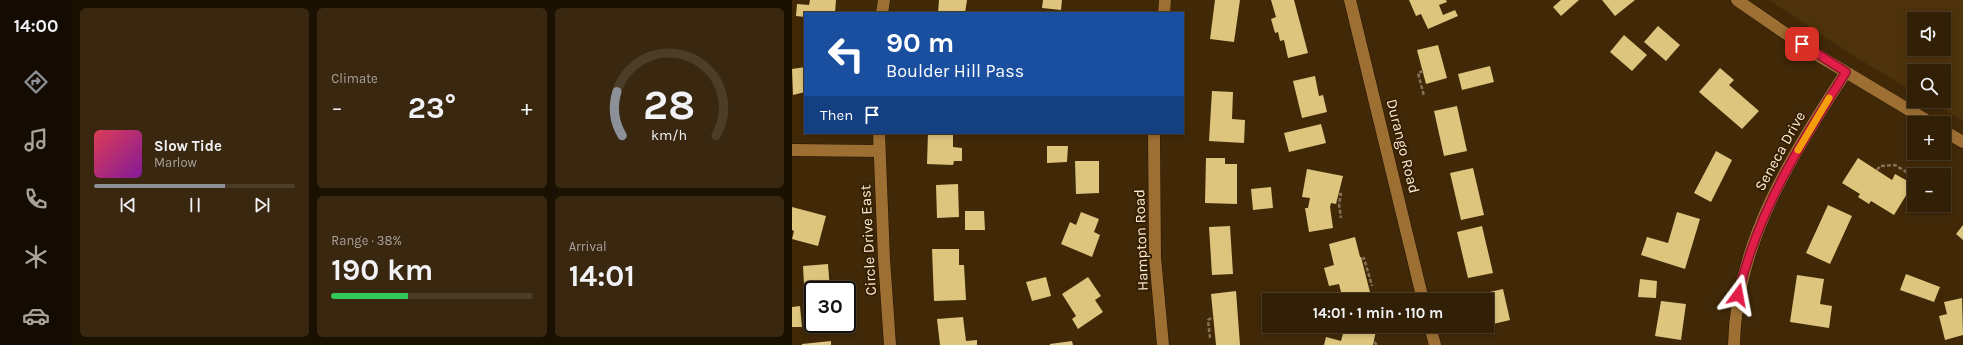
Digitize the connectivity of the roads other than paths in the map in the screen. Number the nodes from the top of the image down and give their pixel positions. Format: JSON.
{"nodes":[{"id":1,"x":884,"y":0,"type":"edge"},
{"id":2,"x":1165,"y":0,"type":"edge"},
{"id":3,"x":1350,"y":0,"type":"edge"},
{"id":4,"x":1738,"y":0,"type":"edge"},
{"id":5,"x":882,"y":12,"type":"edge"},
{"id":6,"x":1164,"y":12,"type":"edge"},
{"id":7,"x":1846,"y":72,"type":"junction"},
{"id":8,"x":1920,"y":116,"type":"edge"},
{"id":9,"x":879,"y":134,"type":"edge"},
{"id":10,"x":1154,"y":134,"type":"edge"},
{"id":11,"x":1951,"y":134,"type":"edge"},
{"id":12,"x":1963,"y":142,"type":"edge"},
{"id":13,"x":792,"y":150,"type":"edge"},
{"id":14,"x":879,"y":151,"type":"junction"},
{"id":15,"x":1421,"y":293,"type":"edge"},
{"id":16,"x":1432,"y":333,"type":"edge"},
{"id":17,"x":890,"y":345,"type":"edge"},
{"id":18,"x":1162,"y":345,"type":"edge"},
{"id":19,"x":1435,"y":345,"type":"edge"},
{"id":20,"x":1734,"y":345,"type":"edge"}],
"edges":[{"from":1,"to":5,"type":"street"},
{"from":2,"to":6,"type":"street"},
{"from":3,"to":15,"type":"street","name":"Durango Road"},
{"from":4,"to":7,"type":"street"},
{"from":7,"to":8,"type":"street"},
{"from":7,"to":20,"type":"street","name":"Seneca Drive"},
{"from":9,"to":14,"type":"street","name":"Circle Drive East"},
{"from":10,"to":18,"type":"street","name":"Hampton Road"},
{"from":11,"to":12,"type":"street"},
{"from":13,"to":14,"type":"street"},
{"from":14,"to":17,"type":"street","name":"Circle Drive East"},
{"from":16,"to":19,"type":"street"}]}
